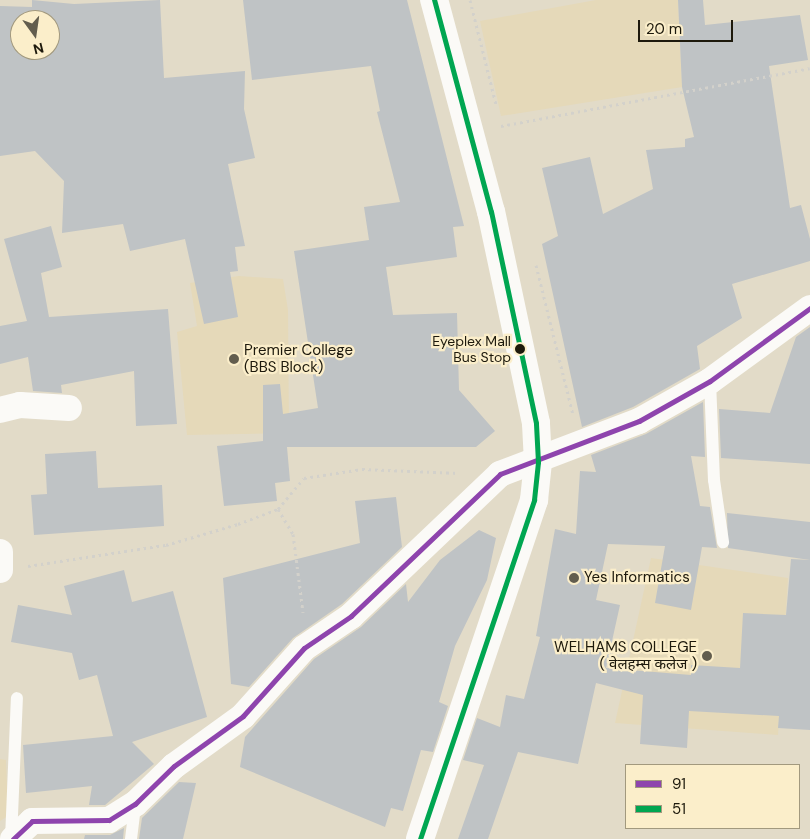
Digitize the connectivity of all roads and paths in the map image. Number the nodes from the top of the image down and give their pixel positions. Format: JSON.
{"nodes":[{"id":1,"x":434,"y":0,"type":"edge"},
{"id":2,"x":810,"y":68,"type":"edge"},
{"id":3,"x":501,"y":126,"type":"dead end"},
{"id":4,"x":810,"y":308,"type":"edge"},
{"id":5,"x":710,"y":381,"type":"junction"},
{"id":6,"x":69,"y":408,"type":"dead end"},
{"id":7,"x":0,"y":410,"type":"edge"},
{"id":8,"x":538,"y":462,"type":"junction"},
{"id":9,"x":500,"y":474,"type":"junction"},
{"id":10,"x":278,"y":509,"type":"junction"},
{"id":11,"x":723,"y":542,"type":"dead end"},
{"id":12,"x":1,"y":563,"type":"edge"},
{"id":13,"x":304,"y":648,"type":"junction"},
{"id":14,"x":17,"y":698,"type":"dead end"},
{"id":15,"x":135,"y":804,"type":"junction"},
{"id":16,"x":12,"y":839,"type":"edge"},
{"id":17,"x":131,"y":839,"type":"edge"},
{"id":18,"x":420,"y":839,"type":"edge"}],
"edges":[{"from":1,"to":8,"type":"main road"},
{"from":2,"to":3,"type":"path"},
{"from":4,"to":5,"type":"street"},
{"from":5,"to":8,"type":"street"},
{"from":5,"to":11,"type":"lane"},
{"from":6,"to":7,"type":"street"},
{"from":8,"to":9,"type":"street"},
{"from":8,"to":18,"type":"main road"},
{"from":9,"to":10,"type":"path"},
{"from":9,"to":13,"type":"street"},
{"from":10,"to":12,"type":"path"},
{"from":10,"to":13,"type":"path"},
{"from":13,"to":15,"type":"street"},
{"from":14,"to":16,"type":"lane"},
{"from":15,"to":16,"type":"street"},
{"from":15,"to":17,"type":"lane"}]}
